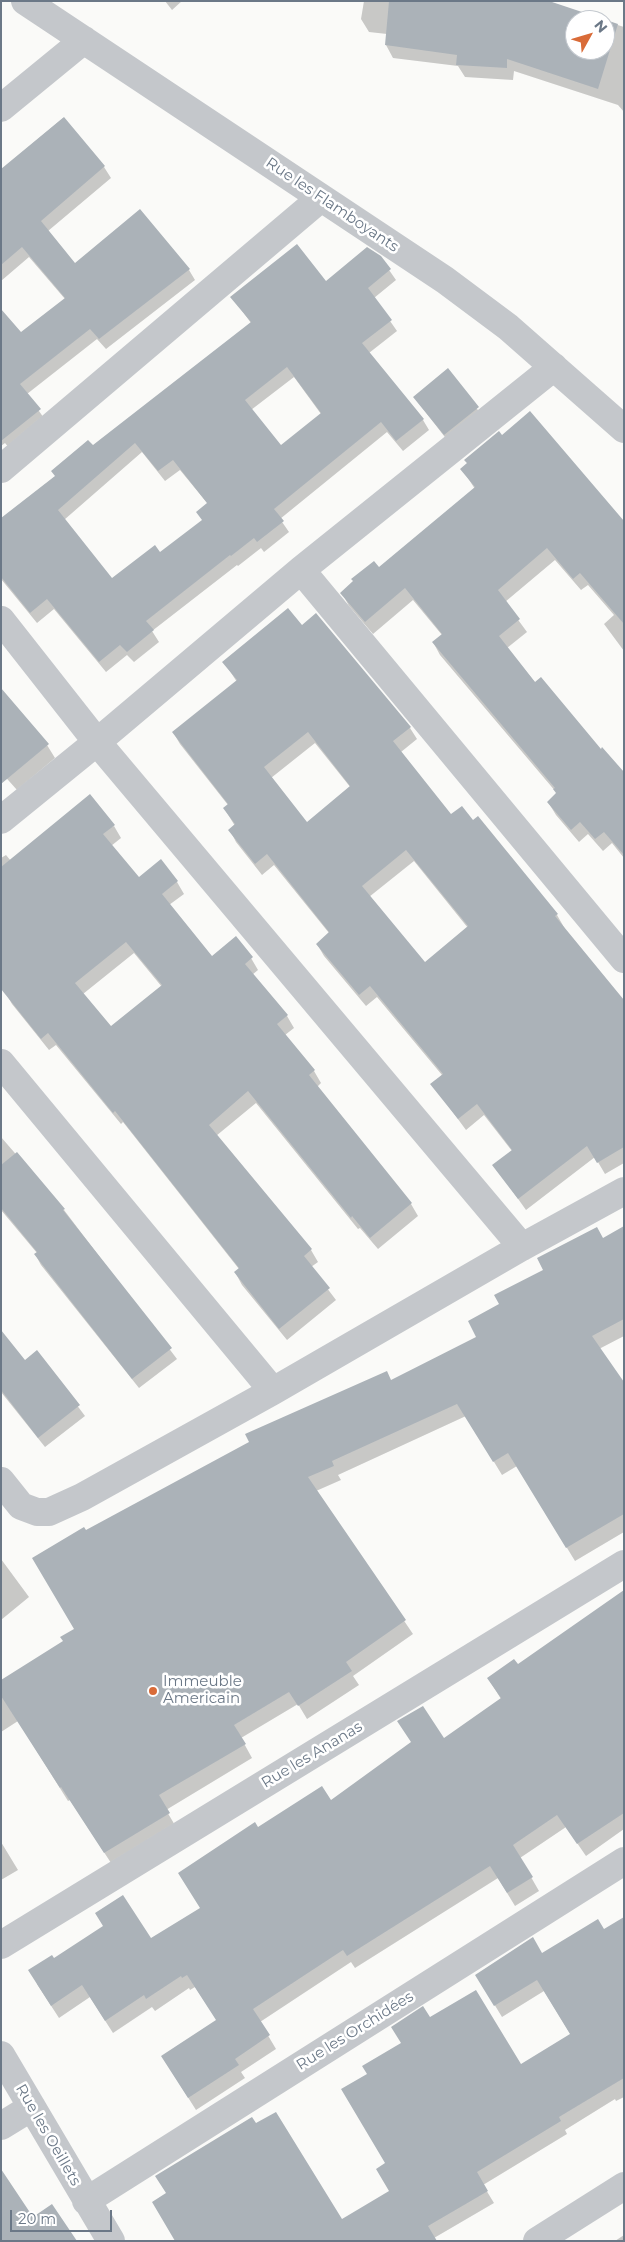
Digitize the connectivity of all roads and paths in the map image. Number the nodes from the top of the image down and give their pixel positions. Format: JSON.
{"nodes":[{"id":1,"x":25,"y":1,"type":"edge"},
{"id":2,"x":84,"y":40,"type":"junction"},
{"id":3,"x":1,"y":108,"type":"edge"},
{"id":4,"x":320,"y":198,"type":"junction"},
{"id":5,"x":554,"y":367,"type":"junction"},
{"id":6,"x":624,"y":429,"type":"edge"},
{"id":7,"x":1,"y":469,"type":"edge"},
{"id":8,"x":301,"y":570,"type":"junction"},
{"id":9,"x":1,"y":620,"type":"edge"},
{"id":10,"x":97,"y":742,"type":"junction"},
{"id":11,"x":1,"y":820,"type":"edge"},
{"id":12,"x":624,"y":959,"type":"edge"},
{"id":13,"x":1,"y":1063,"type":"edge"},
{"id":14,"x":624,"y":1191,"type":"edge"},
{"id":15,"x":522,"y":1247,"type":"junction"},
{"id":16,"x":273,"y":1391,"type":"junction"},
{"id":17,"x":1,"y":1481,"type":"edge"},
{"id":18,"x":624,"y":1564,"type":"edge"},
{"id":19,"x":624,"y":1861,"type":"edge"},
{"id":20,"x":1,"y":1945,"type":"edge"},
{"id":21,"x":1,"y":2056,"type":"edge"},
{"id":22,"x":32,"y":2106,"type":"junction"},
{"id":23,"x":1,"y":2126,"type":"edge"},
{"id":24,"x":624,"y":2186,"type":"edge"},
{"id":25,"x":86,"y":2201,"type":"junction"},
{"id":26,"x":110,"y":2241,"type":"edge"},
{"id":27,"x":537,"y":2241,"type":"edge"}],
"edges":[{"from":1,"to":2,"type":"street","name":"Rue les Flamboyants"},
{"from":2,"to":3,"type":"street"},
{"from":2,"to":4,"type":"street","name":"Rue les Flamboyants"},
{"from":4,"to":5,"type":"street","name":"Rue les Flamboyants"},
{"from":4,"to":7,"type":"street"},
{"from":5,"to":6,"type":"street","name":"Rue les Flamboyants"},
{"from":5,"to":8,"type":"street"},
{"from":8,"to":10,"type":"street"},
{"from":8,"to":12,"type":"street"},
{"from":9,"to":10,"type":"street"},
{"from":10,"to":11,"type":"street"},
{"from":10,"to":15,"type":"street"},
{"from":13,"to":16,"type":"street"},
{"from":14,"to":15,"type":"street"},
{"from":15,"to":16,"type":"street"},
{"from":16,"to":17,"type":"street"},
{"from":18,"to":20,"type":"street","name":"Rue les Ananas"},
{"from":19,"to":25,"type":"street","name":"Rue les Orchidées"},
{"from":21,"to":22,"type":"street","name":"Rue les Oeillets"},
{"from":22,"to":23,"type":"street"},
{"from":22,"to":25,"type":"street","name":"Rue les Oeillets"},
{"from":24,"to":27,"type":"street"},
{"from":25,"to":26,"type":"street","name":"Rue les Oeillets"}]}
